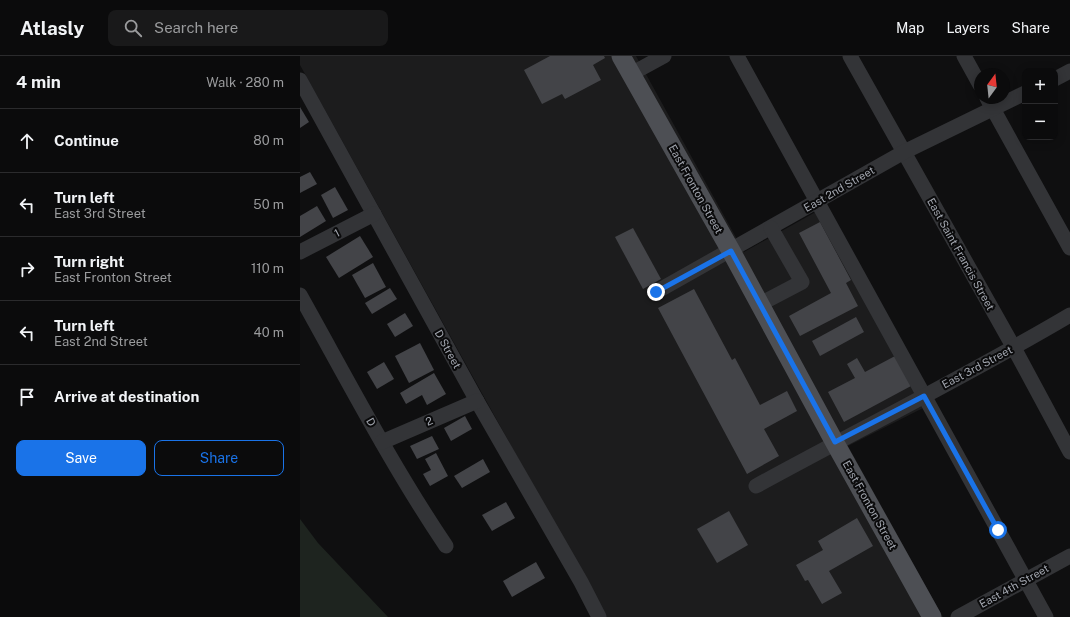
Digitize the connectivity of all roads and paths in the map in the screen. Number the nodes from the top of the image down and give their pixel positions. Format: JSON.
{"nodes":[{"id":1,"x":621,"y":56,"type":"edge"},
{"id":2,"x":664,"y":56,"type":"edge"},
{"id":3,"x":737,"y":56,"type":"edge"},
{"id":4,"x":850,"y":56,"type":"edge"},
{"id":5,"x":964,"y":56,"type":"edge"},
{"id":6,"x":1070,"y":71,"type":"edge"},
{"id":7,"x":631,"y":74,"type":"junction"},
{"id":8,"x":974,"y":74,"type":"edge"},
{"id":9,"x":1058,"y":77,"type":"edge"},
{"id":10,"x":300,"y":80,"type":"edge"},
{"id":11,"x":1022,"y":94,"type":"edge"},
{"id":12,"x":1010,"y":97,"type":"edge"},
{"id":13,"x":988,"y":104,"type":"edge"},
{"id":14,"x":991,"y":104,"type":"edge"},
{"id":15,"x":904,"y":152,"type":"junction"},
{"id":16,"x":817,"y":202,"type":"junction"},
{"id":17,"x":374,"y":214,"type":"junction"},
{"id":18,"x":771,"y":228,"type":"junction"},
{"id":19,"x":1070,"y":248,"type":"edge"},
{"id":20,"x":731,"y":251,"type":"junction"},
{"id":21,"x":300,"y":252,"type":"edge"},
{"id":22,"x":656,"y":292,"type":"dead end"},
{"id":23,"x":300,"y":295,"type":"edge"},
{"id":24,"x":760,"y":304,"type":"junction"},
{"id":25,"x":1070,"y":315,"type":"edge"},
{"id":26,"x":1014,"y":348,"type":"junction"},
{"id":27,"x":924,"y":396,"type":"junction"},
{"id":28,"x":476,"y":400,"type":"junction"},
{"id":29,"x":382,"y":442,"type":"junction"},
{"id":30,"x":835,"y":442,"type":"junction"},
{"id":31,"x":1070,"y":452,"type":"edge"},
{"id":32,"x":756,"y":486,"type":"dead end"},
{"id":33,"x":446,"y":546,"type":"dead end"},
{"id":34,"x":1070,"y":556,"type":"edge"},
{"id":35,"x":1025,"y":580,"type":"junction"},
{"id":36,"x":599,"y":617,"type":"edge"},
{"id":37,"x":932,"y":617,"type":"edge"},
{"id":38,"x":958,"y":617,"type":"edge"},
{"id":39,"x":1046,"y":617,"type":"edge"}],
"edges":[{"from":1,"to":7,"type":"main road","name":"East Fronton Street"},
{"from":2,"to":7,"type":"street"},
{"from":3,"to":16,"type":"street"},
{"from":4,"to":15,"type":"street","name":"East Saint Francis Street"},
{"from":5,"to":8,"type":"street"},
{"from":6,"to":9,"type":"street"},
{"from":7,"to":20,"type":"main road","name":"East Fronton Street"},
{"from":10,"to":17,"type":"street","name":"D Street"},
{"from":11,"to":12,"type":"street","name":"East 2nd Street"},
{"from":13,"to":15,"type":"street","name":"East 2nd Street"},
{"from":14,"to":19,"type":"street"},
{"from":15,"to":16,"type":"street","name":"East 2nd Street"},
{"from":15,"to":26,"type":"street","name":"East Saint Francis Street"},
{"from":16,"to":18,"type":"street","name":"East 2nd Street"},
{"from":16,"to":27,"type":"street"},
{"from":17,"to":21,"type":"street","name":"1"},
{"from":17,"to":28,"type":"street","name":"D Street"},
{"from":18,"to":20,"type":"street","name":"East 2nd Street"},
{"from":18,"to":24,"type":"street"},
{"from":20,"to":22,"type":"street","name":"East 2nd Street"},
{"from":20,"to":24,"type":"main road","name":"East Fronton Street"},
{"from":23,"to":29,"type":"street","name":"D"},
{"from":24,"to":30,"type":"main road","name":"East Fronton Street"},
{"from":25,"to":26,"type":"street","name":"East 3rd Street"},
{"from":26,"to":27,"type":"street","name":"East 3rd Street"},
{"from":26,"to":31,"type":"street","name":"East Saint Francis Street"},
{"from":27,"to":30,"type":"street","name":"East 3rd Street"},
{"from":27,"to":35,"type":"street"},
{"from":28,"to":29,"type":"street","name":"2"},
{"from":28,"to":36,"type":"street","name":"D Street"},
{"from":29,"to":33,"type":"street","name":"D"},
{"from":30,"to":32,"type":"street","name":"East 3rd Street"},
{"from":30,"to":37,"type":"main road","name":"East Fronton Street"},
{"from":34,"to":35,"type":"street","name":"East 4th Street"},
{"from":35,"to":38,"type":"street","name":"East 4th Street"},
{"from":35,"to":39,"type":"street"}]}
